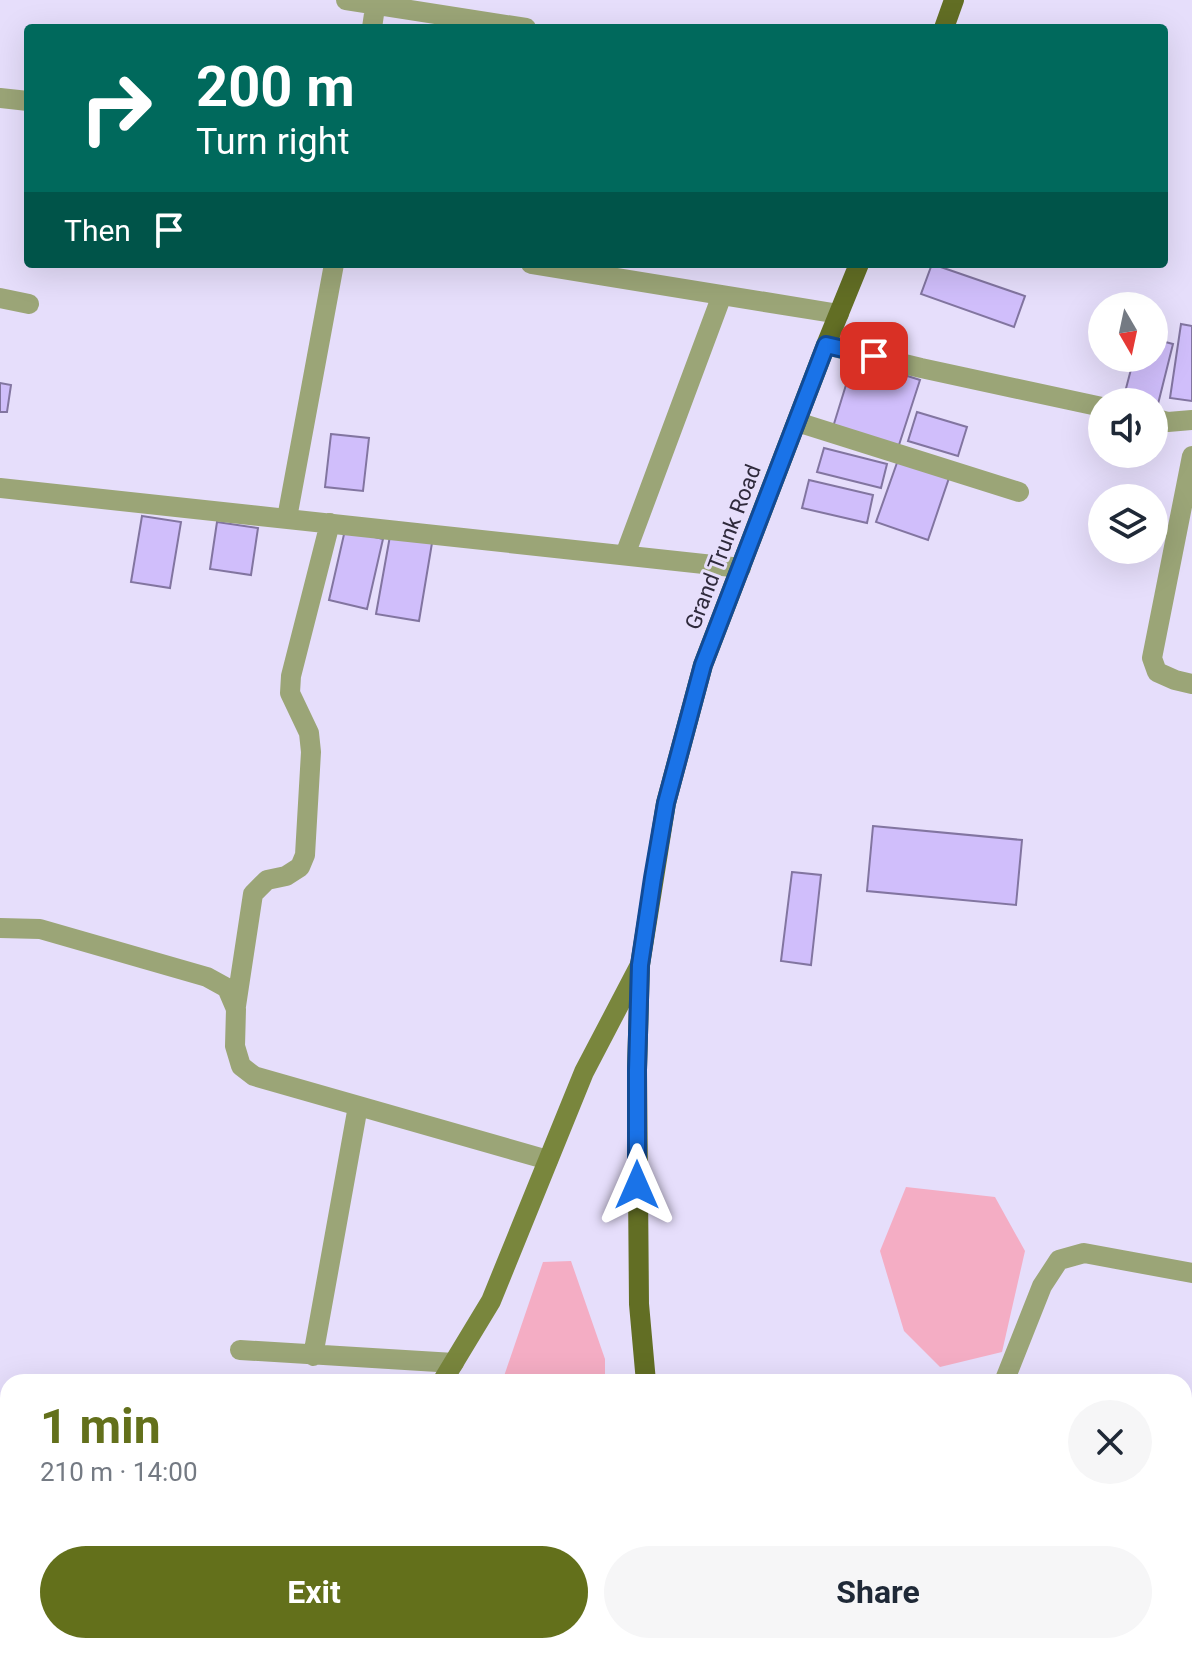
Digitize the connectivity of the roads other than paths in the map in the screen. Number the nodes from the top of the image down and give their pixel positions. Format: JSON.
{"nodes":[{"id":1,"x":346,"y":0,"type":"edge"},
{"id":2,"x":954,"y":0,"type":"edge"},
{"id":3,"x":376,"y":2,"type":"edge"},
{"id":4,"x":373,"y":24,"type":"edge"},
{"id":5,"x":492,"y":24,"type":"edge"},
{"id":6,"x":945,"y":24,"type":"edge"},
{"id":7,"x":0,"y":98,"type":"edge"},
{"id":8,"x":24,"y":101,"type":"edge"},
{"id":9,"x":333,"y":268,"type":"edge"},
{"id":10,"x":556,"y":268,"type":"edge"},
{"id":11,"x":857,"y":268,"type":"edge"},
{"id":12,"x":722,"y":295,"type":"junction"},
{"id":13,"x":0,"y":298,"type":"edge"},
{"id":14,"x":29,"y":304,"type":"dead end"},
{"id":15,"x":839,"y":314,"type":"junction"},
{"id":16,"x":826,"y":345,"type":"junction"},
{"id":17,"x":1088,"y":404,"type":"edge"},
{"id":18,"x":1192,"y":420,"type":"edge"},
{"id":19,"x":797,"y":422,"type":"junction"},
{"id":20,"x":1168,"y":422,"type":"edge"},
{"id":21,"x":1192,"y":456,"type":"edge"},
{"id":22,"x":0,"y":488,"type":"edge"},
{"id":23,"x":1019,"y":492,"type":"dead end"},
{"id":24,"x":287,"y":518,"type":"junction"},
{"id":25,"x":330,"y":523,"type":"junction"},
{"id":26,"x":625,"y":555,"type":"junction"},
{"id":27,"x":741,"y":568,"type":"junction"},
{"id":28,"x":1192,"y":684,"type":"edge"},
{"id":29,"x":0,"y":928,"type":"edge"},
{"id":30,"x":640,"y":965,"type":"junction"},
{"id":31,"x":236,"y":1009,"type":"junction"},
{"id":32,"x":358,"y":1106,"type":"junction"},
{"id":33,"x":548,"y":1160,"type":"junction"},
{"id":34,"x":1192,"y":1273,"type":"edge"},
{"id":35,"x":240,"y":1350,"type":"dead end"},
{"id":36,"x":313,"y":1356,"type":"junction"},
{"id":37,"x":454,"y":1363,"type":"junction"},
{"id":38,"x":447,"y":1374,"type":"edge"},
{"id":39,"x":645,"y":1374,"type":"edge"},
{"id":40,"x":1007,"y":1374,"type":"edge"}],
"edges":[{"from":1,"to":3,"type":"street"},
{"from":2,"to":6,"type":"main road"},
{"from":3,"to":4,"type":"street"},
{"from":3,"to":5,"type":"street"},
{"from":7,"to":8,"type":"street"},
{"from":9,"to":24,"type":"street"},
{"from":10,"to":12,"type":"street"},
{"from":11,"to":15,"type":"main road","name":"Grand Trunk Road"},
{"from":12,"to":15,"type":"street"},
{"from":12,"to":26,"type":"street"},
{"from":13,"to":14,"type":"street"},
{"from":15,"to":16,"type":"main road","name":"Grand Trunk Road"},
{"from":16,"to":17,"type":"street"},
{"from":16,"to":19,"type":"main road","name":"Grand Trunk Road"},
{"from":18,"to":20,"type":"street"},
{"from":19,"to":23,"type":"street"},
{"from":19,"to":27,"type":"main road","name":"Grand Trunk Road"},
{"from":21,"to":28,"type":"street"},
{"from":22,"to":24,"type":"street"},
{"from":24,"to":25,"type":"street"},
{"from":25,"to":26,"type":"street"},
{"from":25,"to":31,"type":"street"},
{"from":26,"to":27,"type":"street"},
{"from":27,"to":30,"type":"main road","name":"Grand Trunk Road"},
{"from":29,"to":31,"type":"street"},
{"from":30,"to":33,"type":"street"},
{"from":30,"to":39,"type":"main road","name":"Grand Trunk Road"},
{"from":31,"to":32,"type":"street"},
{"from":32,"to":33,"type":"street"},
{"from":32,"to":36,"type":"street"},
{"from":33,"to":37,"type":"street"},
{"from":34,"to":40,"type":"street"},
{"from":35,"to":36,"type":"street"},
{"from":36,"to":37,"type":"street"},
{"from":37,"to":38,"type":"street"}]}
